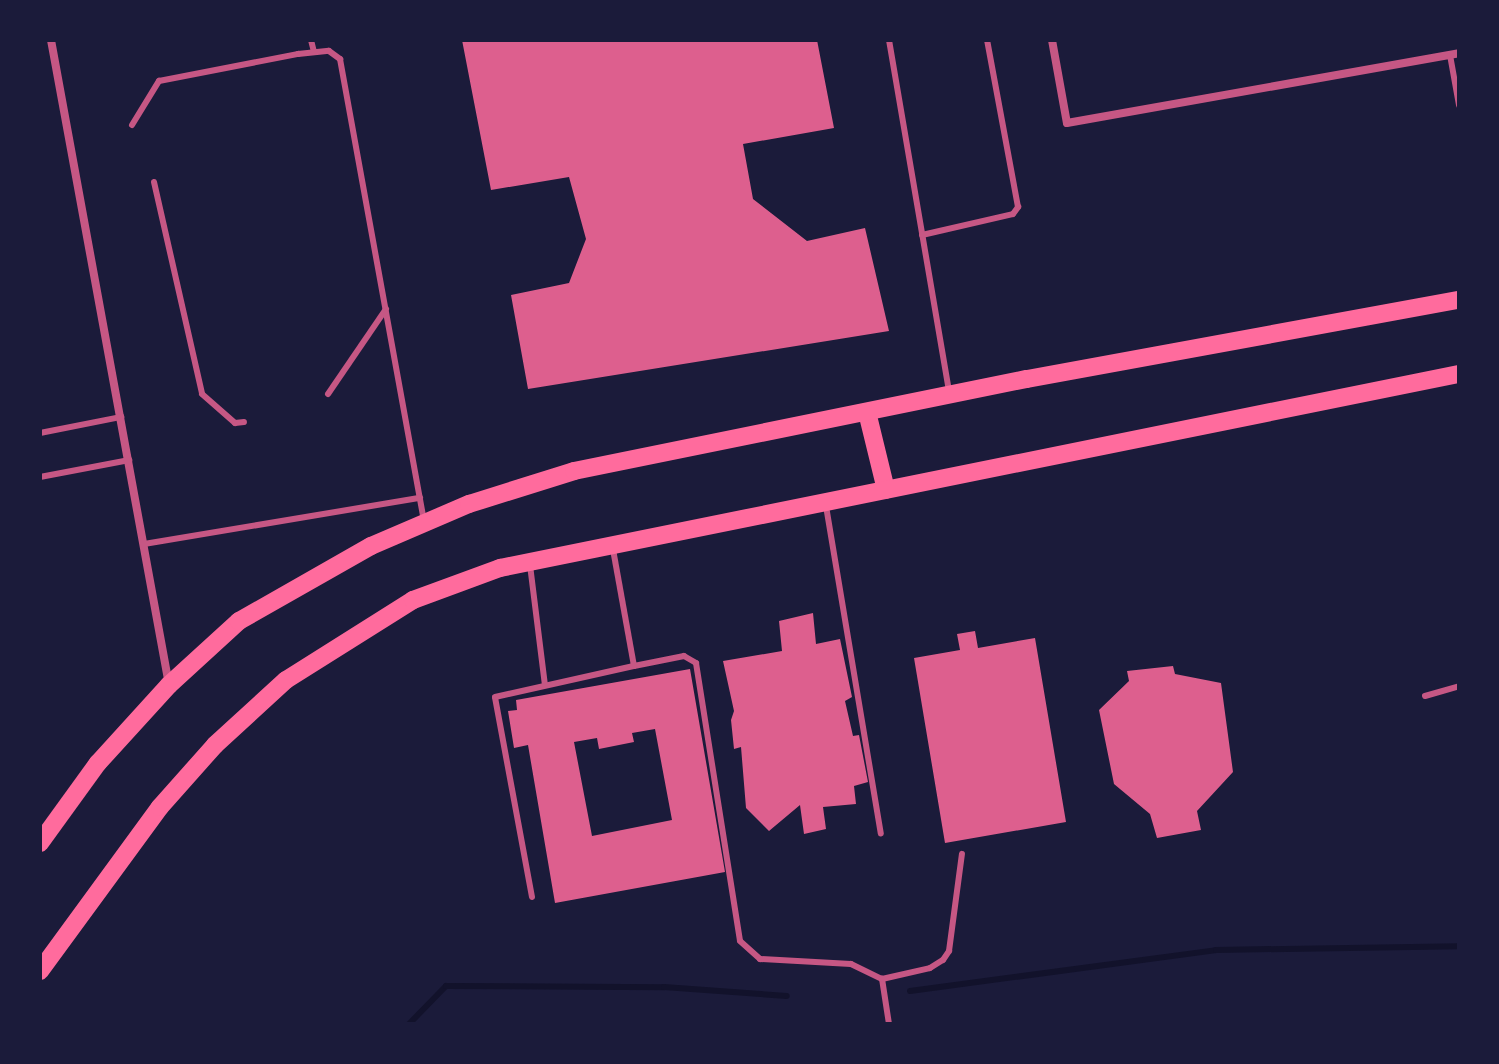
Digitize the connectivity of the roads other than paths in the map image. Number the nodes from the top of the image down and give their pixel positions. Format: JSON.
{"nodes":[{"id":1,"x":51,"y":40,"type":"edge"},
{"id":2,"x":311,"y":40,"type":"edge"},
{"id":3,"x":889,"y":40,"type":"edge"},
{"id":4,"x":987,"y":40,"type":"edge"},
{"id":5,"x":1052,"y":40,"type":"edge"},
{"id":6,"x":314,"y":52,"type":"junction"},
{"id":7,"x":1455,"y":54,"type":"edge"},
{"id":8,"x":1459,"y":105,"type":"edge"},
{"id":9,"x":132,"y":125,"type":"dead end"},
{"id":10,"x":154,"y":182,"type":"dead end"},
{"id":11,"x":922,"y":235,"type":"junction"},
{"id":12,"x":1459,"y":300,"type":"edge"},
{"id":13,"x":386,"y":309,"type":"junction"},
{"id":14,"x":1459,"y":374,"type":"edge"},
{"id":15,"x":328,"y":394,"type":"dead end"},
{"id":16,"x":949,"y":395,"type":"junction"},
{"id":17,"x":867,"y":412,"type":"junction"},
{"id":18,"x":121,"y":417,"type":"junction"},
{"id":19,"x":244,"y":422,"type":"dead end"},
{"id":20,"x":40,"y":433,"type":"edge"},
{"id":21,"x":129,"y":460,"type":"junction"},
{"id":22,"x":40,"y":477,"type":"edge"},
{"id":23,"x":886,"y":490,"type":"junction"},
{"id":24,"x":420,"y":498,"type":"junction"},
{"id":25,"x":825,"y":502,"type":"junction"},
{"id":26,"x":425,"y":522,"type":"junction"},
{"id":27,"x":144,"y":544,"type":"junction"},
{"id":28,"x":613,"y":546,"type":"junction"},
{"id":29,"x":529,"y":563,"type":"junction"},
{"id":30,"x":634,"y":666,"type":"junction"},
{"id":31,"x":169,"y":685,"type":"junction"},
{"id":32,"x":545,"y":685,"type":"junction"},
{"id":33,"x":1459,"y":686,"type":"edge"},
{"id":34,"x":1425,"y":696,"type":"dead end"},
{"id":35,"x":881,"y":833,"type":"dead end"},
{"id":36,"x":40,"y":843,"type":"edge"},
{"id":37,"x":962,"y":854,"type":"dead end"},
{"id":38,"x":532,"y":897,"type":"dead end"},
{"id":39,"x":40,"y":971,"type":"edge"},
{"id":40,"x":882,"y":979,"type":"junction"},
{"id":41,"x":889,"y":1024,"type":"edge"}],
"edges":[{"from":1,"to":18,"type":"street"},
{"from":2,"to":6,"type":"lane"},
{"from":3,"to":11,"type":"lane"},
{"from":4,"to":11,"type":"lane"},
{"from":5,"to":7,"type":"street"},
{"from":6,"to":9,"type":"lane"},
{"from":6,"to":13,"type":"lane"},
{"from":7,"to":8,"type":"lane"},
{"from":10,"to":19,"type":"lane"},
{"from":11,"to":16,"type":"lane"},
{"from":12,"to":16,"type":"main road"},
{"from":13,"to":15,"type":"lane"},
{"from":13,"to":24,"type":"lane"},
{"from":14,"to":23,"type":"main road"},
{"from":16,"to":17,"type":"main road"},
{"from":17,"to":23,"type":"main road"},
{"from":17,"to":26,"type":"main road"},
{"from":18,"to":20,"type":"lane"},
{"from":18,"to":21,"type":"street"},
{"from":21,"to":22,"type":"lane"},
{"from":21,"to":27,"type":"street"},
{"from":23,"to":25,"type":"main road"},
{"from":24,"to":26,"type":"lane"},
{"from":24,"to":27,"type":"lane"},
{"from":25,"to":28,"type":"main road"},
{"from":25,"to":35,"type":"lane"},
{"from":26,"to":31,"type":"main road"},
{"from":27,"to":31,"type":"street"},
{"from":28,"to":29,"type":"main road"},
{"from":28,"to":30,"type":"lane"},
{"from":29,"to":32,"type":"lane"},
{"from":29,"to":39,"type":"main road"},
{"from":30,"to":32,"type":"lane"},
{"from":30,"to":40,"type":"lane"},
{"from":31,"to":36,"type":"main road"},
{"from":32,"to":38,"type":"lane"},
{"from":33,"to":34,"type":"lane"},
{"from":37,"to":40,"type":"lane"},
{"from":40,"to":41,"type":"lane"}]}
